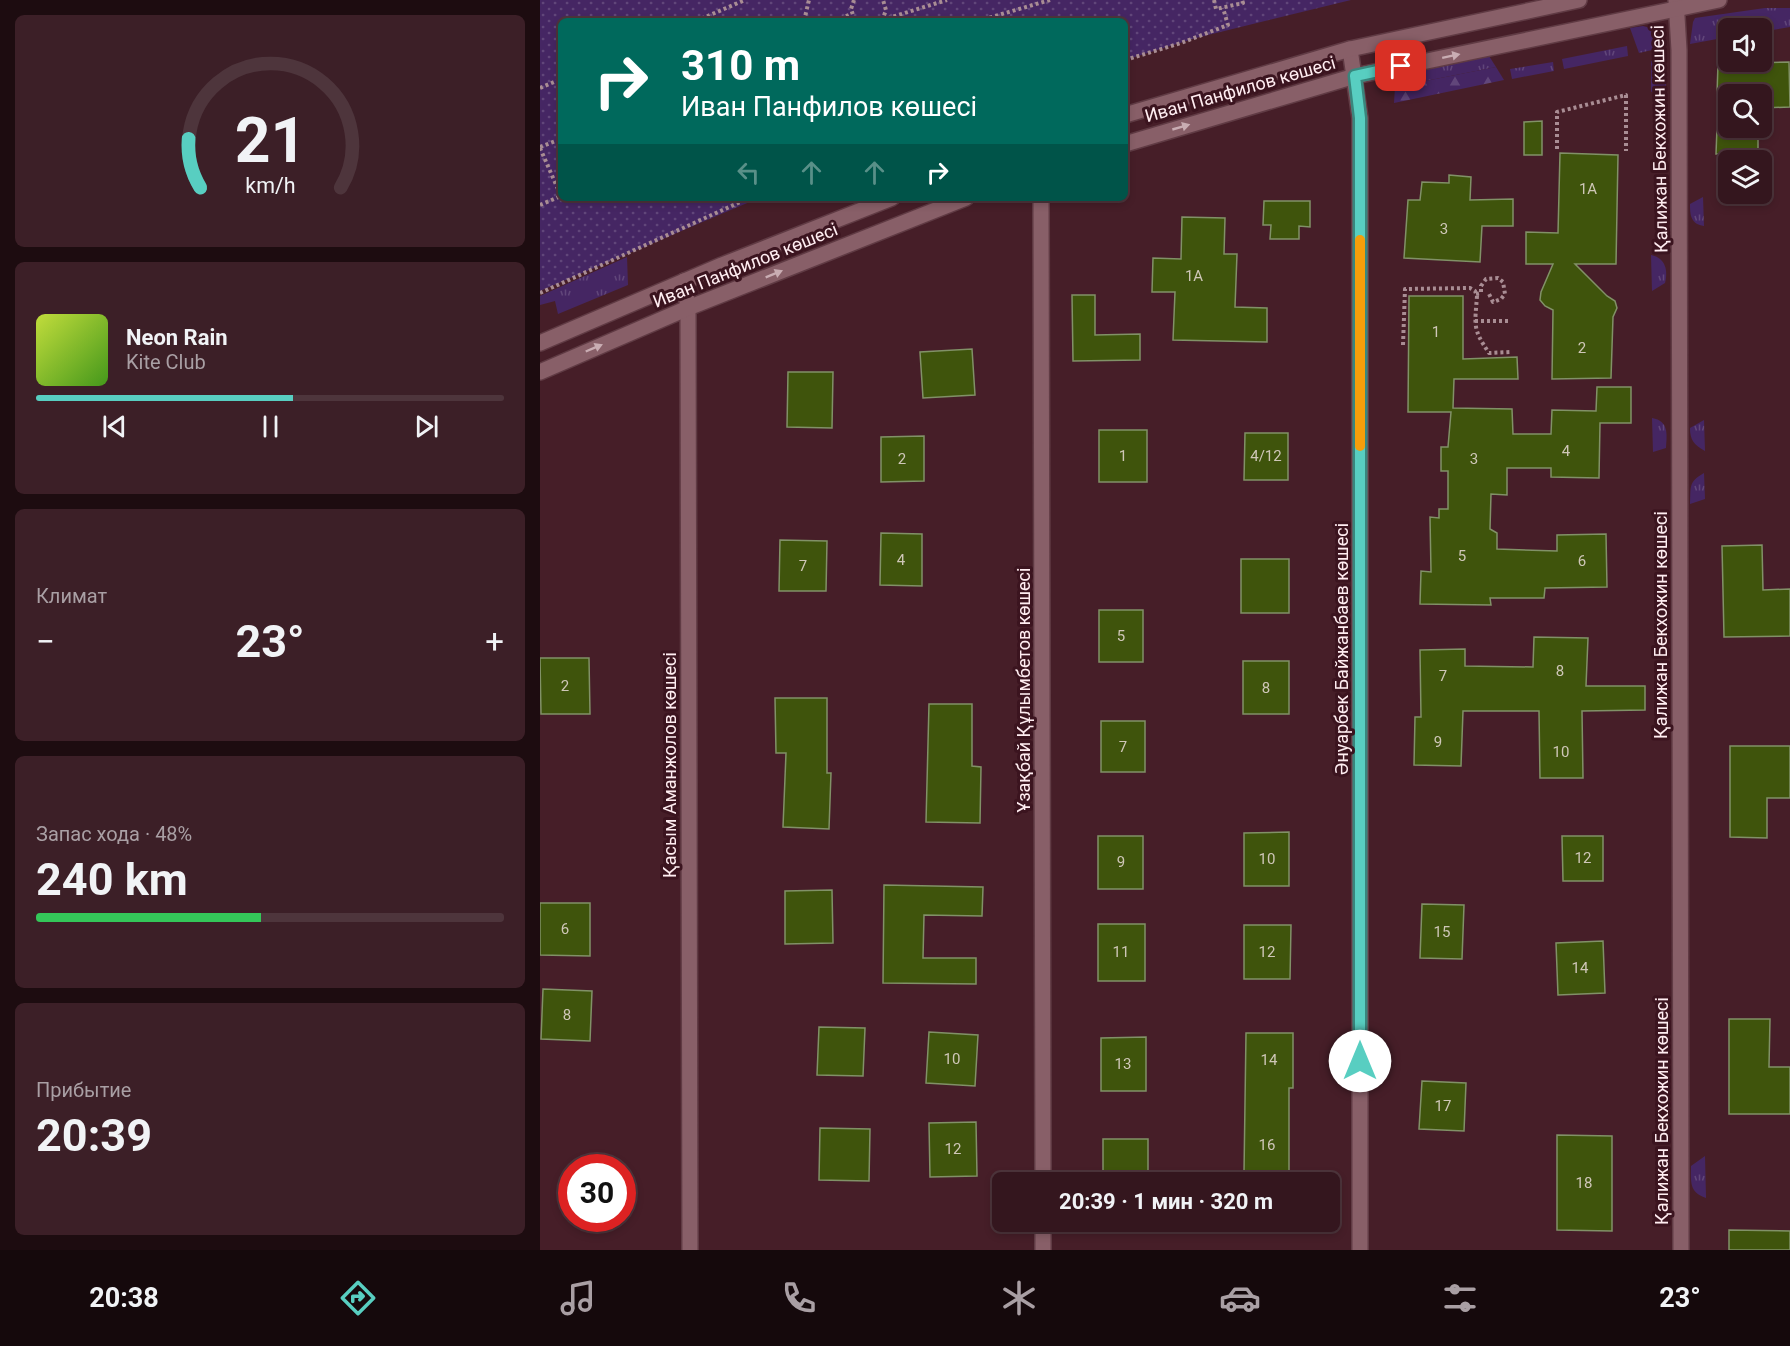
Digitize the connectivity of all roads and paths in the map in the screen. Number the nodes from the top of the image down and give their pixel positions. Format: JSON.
{"nodes":[{"id":1,"x":745,"y":0,"type":"edge"},
{"id":2,"x":809,"y":0,"type":"edge"},
{"id":3,"x":883,"y":0,"type":"edge"},
{"id":4,"x":947,"y":0,"type":"edge"},
{"id":5,"x":1050,"y":0,"type":"edge"},
{"id":6,"x":1214,"y":0,"type":"edge"},
{"id":7,"x":1242,"y":0,"type":"edge"},
{"id":8,"x":1579,"y":0,"type":"edge"},
{"id":9,"x":1719,"y":0,"type":"edge"},
{"id":10,"x":852,"y":1,"type":"edge"},
{"id":11,"x":1676,"y":4,"type":"edge"},
{"id":12,"x":1223,"y":8,"type":"junction"},
{"id":13,"x":851,"y":14,"type":"junction"},
{"id":14,"x":703,"y":18,"type":"edge"},
{"id":15,"x":805,"y":18,"type":"edge"},
{"id":16,"x":842,"y":18,"type":"edge"},
{"id":17,"x":853,"y":18,"type":"edge"},
{"id":18,"x":883,"y":18,"type":"edge"},
{"id":19,"x":891,"y":18,"type":"edge"},
{"id":20,"x":988,"y":18,"type":"edge"},
{"id":21,"x":1350,"y":49,"type":"junction"},
{"id":22,"x":1128,"y":59,"type":"edge"},
{"id":23,"x":1355,"y":76,"type":"junction"},
{"id":24,"x":558,"y":79,"type":"edge"},
{"id":25,"x":540,"y":88,"type":"edge"},
{"id":26,"x":1128,"y":114,"type":"edge"},
{"id":27,"x":558,"y":140,"type":"edge"},
{"id":28,"x":1128,"y":143,"type":"edge"},
{"id":29,"x":540,"y":147,"type":"edge"},
{"id":30,"x":1557,"y":149,"type":"dead end"},
{"id":31,"x":1626,"y":151,"type":"dead end"},
{"id":32,"x":558,"y":189,"type":"edge"},
{"id":33,"x":558,"y":197,"type":"edge"},
{"id":34,"x":742,"y":201,"type":"edge"},
{"id":35,"x":884,"y":201,"type":"edge"},
{"id":36,"x":958,"y":201,"type":"edge"},
{"id":37,"x":1041,"y":201,"type":"edge"},
{"id":38,"x":540,"y":205,"type":"edge"},
{"id":39,"x":684,"y":281,"type":"junction"},
{"id":40,"x":540,"y":293,"type":"edge"},
{"id":41,"x":1476,"y":294,"type":"junction"},
{"id":42,"x":1490,"y":294,"type":"dead end"},
{"id":43,"x":688,"y":308,"type":"junction"},
{"id":44,"x":1475,"y":321,"type":"junction"},
{"id":45,"x":1511,"y":321,"type":"dead end"},
{"id":46,"x":540,"y":343,"type":"edge"},
{"id":47,"x":1403,"y":345,"type":"dead end"},
{"id":48,"x":1510,"y":352,"type":"dead end"},
{"id":49,"x":540,"y":372,"type":"edge"},
{"id":50,"x":1043,"y":1172,"type":"edge"},
{"id":51,"x":1043,"y":1232,"type":"edge"},
{"id":52,"x":690,"y":1250,"type":"edge"},
{"id":53,"x":1043,"y":1250,"type":"edge"},
{"id":54,"x":1360,"y":1250,"type":"edge"},
{"id":55,"x":1681,"y":1250,"type":"edge"}],
"edges":[{"from":1,"to":14,"type":"path"},
{"from":2,"to":15,"type":"path"},
{"from":3,"to":18,"type":"path"},
{"from":4,"to":19,"type":"path"},
{"from":5,"to":20,"type":"path"},
{"from":6,"to":12,"type":"path"},
{"from":7,"to":12,"type":"path"},
{"from":8,"to":21,"type":"street","name":"Иван Панфилов көшесі"},
{"from":9,"to":11,"type":"street","name":"Иван Панфилов көшесі"},
{"from":10,"to":13,"type":"path"},
{"from":23,"to":11,"type":"street","name":"Иван Панфилов көшесі","one_way":true},
{"from":11,"to":55,"type":"street","name":"Қалижан Бекхожин көшесі"},
{"from":12,"to":22,"type":"path"},
{"from":13,"to":16,"type":"path"},
{"from":13,"to":17,"type":"path"},
{"from":21,"to":23,"type":"street","name":"Әнуарбек Байжанбаев көшесі"},
{"from":21,"to":26,"type":"street","name":"Иван Панфилов көшесі"},
{"from":28,"to":23,"type":"street","name":"Иван Панфилов көшесі","one_way":true},
{"from":23,"to":54,"type":"street","name":"Әнуарбек Байжанбаев көшесі"},
{"from":24,"to":25,"type":"path"},
{"from":27,"to":29,"type":"path"},
{"from":29,"to":32,"type":"path"},
{"from":30,"to":31,"type":"path"},
{"from":33,"to":38,"type":"path"},
{"from":34,"to":40,"type":"path"},
{"from":35,"to":39,"type":"street","name":"Иван Панфилов көшесі"},
{"from":43,"to":36,"type":"street","name":"Иван Панфилов көшесі","one_way":true},
{"from":37,"to":50,"type":"street","name":"Ұзақбай Құлымбетов көшесі"},
{"from":39,"to":43,"type":"street","name":"Қасым Аманжолов көшесі"},
{"from":39,"to":46,"type":"street","name":"Иван Панфилов көшесі"},
{"from":41,"to":42,"type":"path"},
{"from":41,"to":44,"type":"path"},
{"from":41,"to":47,"type":"path"},
{"from":49,"to":43,"type":"street","name":"Иван Панфилов көшесі","one_way":true},
{"from":43,"to":52,"type":"street","name":"Қасым Аманжолов көшесі"},
{"from":44,"to":45,"type":"path"},
{"from":44,"to":48,"type":"path"},
{"from":51,"to":53,"type":"street"}]}
